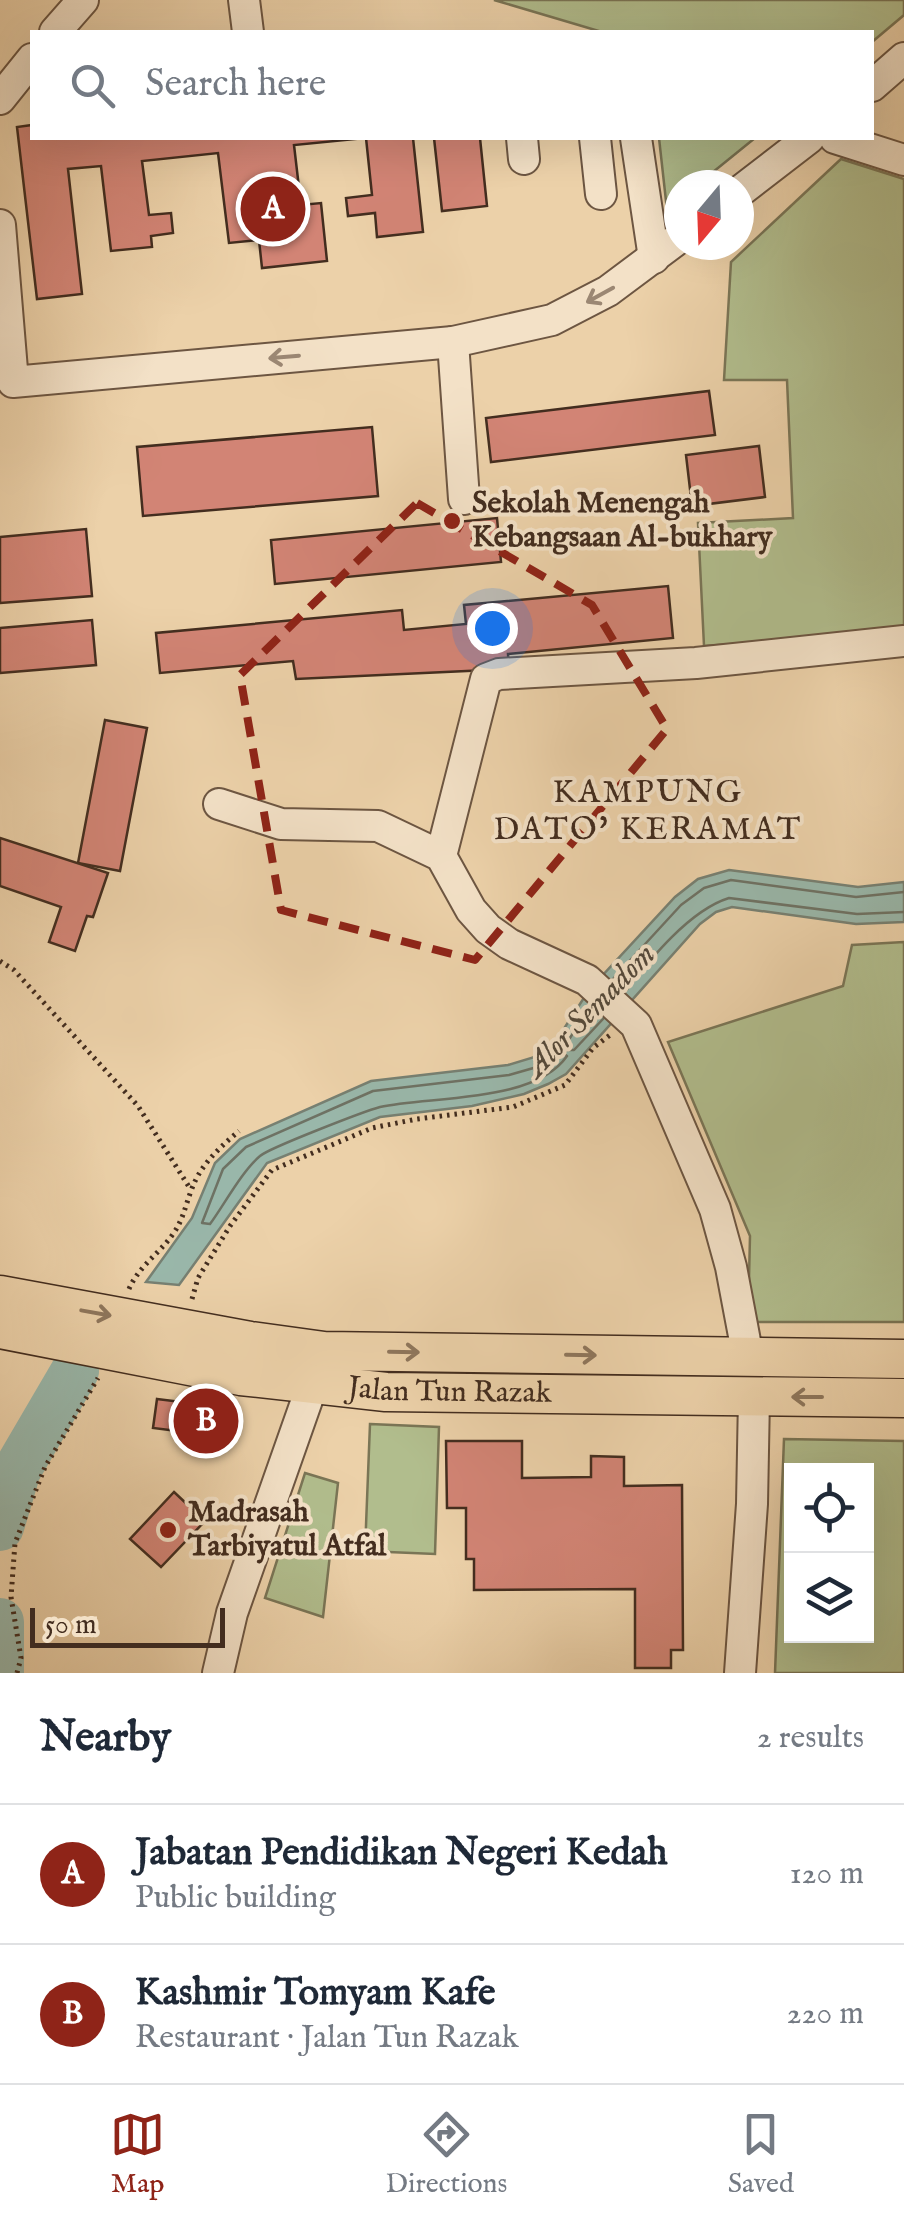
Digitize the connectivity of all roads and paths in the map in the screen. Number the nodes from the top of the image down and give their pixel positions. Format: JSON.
{"nodes":[{"id":1,"x":83,"y":0,"type":"edge"},
{"id":2,"x":244,"y":0,"type":"edge"},
{"id":3,"x":57,"y":30,"type":"edge"},
{"id":4,"x":248,"y":30,"type":"edge"},
{"id":5,"x":904,"y":58,"type":"edge"},
{"id":6,"x":30,"y":62,"type":"edge"},
{"id":7,"x":874,"y":84,"type":"edge"},
{"id":8,"x":0,"y":100,"type":"edge"},
{"id":9,"x":595,"y":140,"type":"edge"},
{"id":10,"x":636,"y":140,"type":"edge"},
{"id":11,"x":806,"y":140,"type":"edge"},
{"id":12,"x":841,"y":140,"type":"edge"},
{"id":13,"x":904,"y":160,"type":"edge"},
{"id":14,"x":754,"y":180,"type":"edge"},
{"id":15,"x":602,"y":194,"type":"dead end"},
{"id":16,"x":0,"y":224,"type":"edge"},
{"id":17,"x":664,"y":250,"type":"edge"},
{"id":18,"x":654,"y":258,"type":"junction"},
{"id":19,"x":452,"y":342,"type":"junction"},
{"id":20,"x":7,"y":382,"type":"edge"},
{"id":21,"x":464,"y":499,"type":"dead end"},
{"id":22,"x":904,"y":641,"type":"edge"},
{"id":23,"x":219,"y":804,"type":"dead end"},
{"id":24,"x":441,"y":856,"type":"junction"},
{"id":25,"x":0,"y":962,"type":"edge"},
{"id":26,"x":617,"y":1025,"type":"junction"},
{"id":27,"x":239,"y":1131,"type":"dead end"},
{"id":28,"x":191,"y":1190,"type":"junction"},
{"id":29,"x":196,"y":1287,"type":"dead end"},
{"id":30,"x":0,"y":1295,"type":"edge"},
{"id":31,"x":0,"y":1329,"type":"edge"},
{"id":32,"x":116,"y":1334,"type":"junction"},
{"id":33,"x":748,"y":1358,"type":"junction"},
{"id":34,"x":904,"y":1359,"type":"edge"},
{"id":35,"x":318,"y":1368,"type":"junction"},
{"id":36,"x":754,"y":1397,"type":"junction"},
{"id":37,"x":904,"y":1398,"type":"edge"},
{"id":38,"x":16,"y":1673,"type":"edge"},
{"id":39,"x":218,"y":1673,"type":"edge"},
{"id":40,"x":740,"y":1673,"type":"edge"}],
"edges":[{"from":1,"to":3,"type":"street"},
{"from":2,"to":4,"type":"street"},
{"from":5,"to":7,"type":"street"},
{"from":6,"to":8,"type":"street"},
{"from":9,"to":15,"type":"street"},
{"from":10,"to":18,"type":"street"},
{"from":11,"to":14,"type":"street"},
{"from":12,"to":13,"type":"street"},
{"from":16,"to":20,"type":"street"},
{"from":17,"to":18,"type":"street"},
{"from":18,"to":19,"type":"street","one_way":true},
{"from":19,"to":20,"type":"street","one_way":true},
{"from":19,"to":21,"type":"street"},
{"from":22,"to":24,"type":"street"},
{"from":23,"to":24,"type":"street"},
{"from":24,"to":26,"type":"street"},
{"from":25,"to":28,"type":"path"},
{"from":26,"to":29,"type":"path"},
{"from":26,"to":33,"type":"street"},
{"from":27,"to":28,"type":"path"},
{"from":28,"to":32,"type":"path"},
{"from":30,"to":32,"type":"main road","name":"Jalan Tun Razak","one_way":true},
{"from":31,"to":32,"type":"main road","name":"Jalan Tun Razak"},
{"from":32,"to":35,"type":"main road","name":"Jalan Tun Razak"},
{"from":32,"to":38,"type":"path"},
{"from":33,"to":34,"type":"main road","name":"Jalan Tun Razak"},
{"from":35,"to":33,"type":"main road","name":"Jalan Tun Razak","one_way":true},
{"from":35,"to":36,"type":"main road","name":"Jalan Tun Razak"},
{"from":35,"to":39,"type":"street"},
{"from":37,"to":36,"type":"main road","name":"Jalan Tun Razak","one_way":true},
{"from":36,"to":40,"type":"street"}]}
